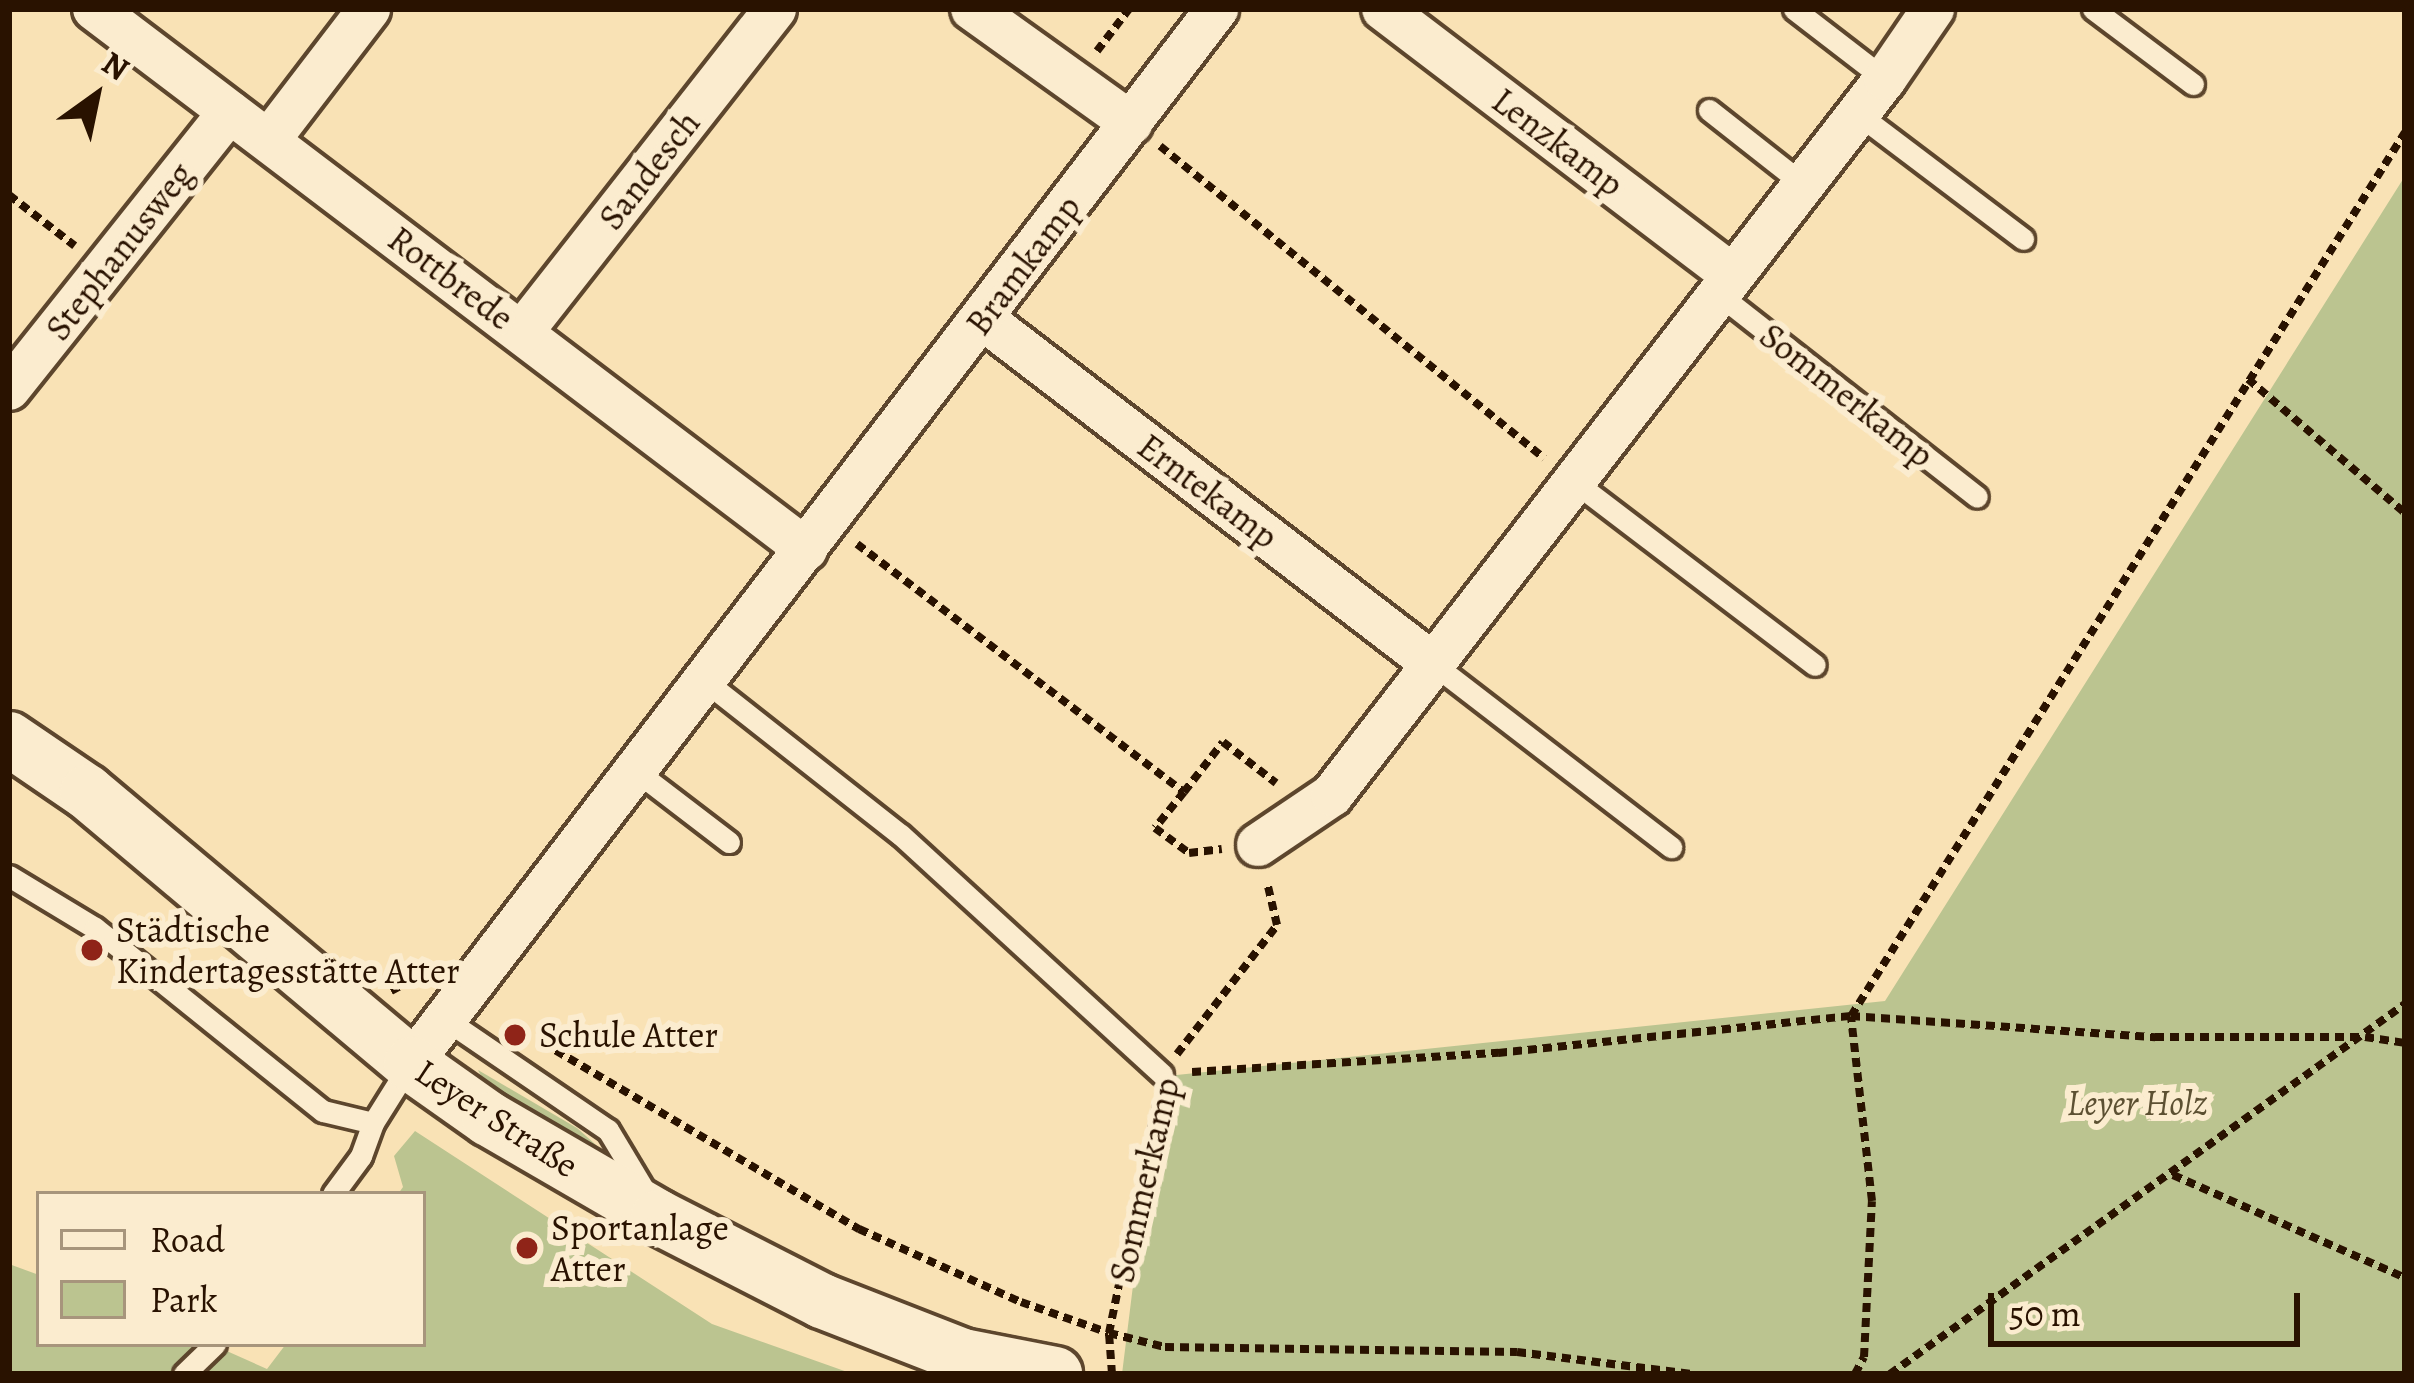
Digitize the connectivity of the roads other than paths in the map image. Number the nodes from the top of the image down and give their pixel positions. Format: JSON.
{"nodes":[{"id":1,"x":94,"y":9,"type":"edge"},
{"id":2,"x":369,"y":9,"type":"edge"},
{"id":3,"x":775,"y":9,"type":"edge"},
{"id":4,"x":972,"y":9,"type":"edge"},
{"id":5,"x":1217,"y":9,"type":"edge"},
{"id":6,"x":1383,"y":9,"type":"edge"},
{"id":7,"x":1794,"y":9,"type":"edge"},
{"id":8,"x":1933,"y":9,"type":"edge"},
{"id":9,"x":2093,"y":9,"type":"edge"},
{"id":10,"x":1886,"y":79,"type":"junction"},
{"id":11,"x":2193,"y":84,"type":"dead end"},
{"id":12,"x":1708,"y":110,"type":"dead end"},
{"id":13,"x":229,"y":112,"type":"junction"},
{"id":14,"x":1858,"y":114,"type":"junction"},
{"id":15,"x":1131,"y":123,"type":"junction"},
{"id":16,"x":269,"y":140,"type":"junction"},
{"id":17,"x":1803,"y":184,"type":"junction"},
{"id":18,"x":2023,"y":239,"type":"dead end"},
{"id":19,"x":1725,"y":284,"type":"junction"},
{"id":20,"x":983,"y":319,"type":"junction"},
{"id":21,"x":522,"y":332,"type":"junction"},
{"id":22,"x":9,"y":389,"type":"edge"},
{"id":23,"x":1571,"y":480,"type":"junction"},
{"id":24,"x":1977,"y":497,"type":"dead end"},
{"id":25,"x":817,"y":535,"type":"junction"},
{"id":26,"x":1432,"y":663,"type":"junction"},
{"id":27,"x":1815,"y":665,"type":"dead end"},
{"id":28,"x":705,"y":681,"type":"junction"},
{"id":29,"x":9,"y":739,"type":"edge"},
{"id":30,"x":636,"y":771,"type":"junction"},
{"id":31,"x":729,"y":842,"type":"dead end"},
{"id":32,"x":1258,"y":845,"type":"road end"},
{"id":33,"x":1671,"y":847,"type":"dead end"},
{"id":34,"x":9,"y":876,"type":"edge"},
{"id":35,"x":454,"y":1006,"type":"junction"},
{"id":36,"x":411,"y":1064,"type":"junction"},
{"id":37,"x":1162,"y":1074,"type":"road end"},
{"id":38,"x":373,"y":1123,"type":"junction"},
{"id":39,"x":335,"y":1191,"type":"edge"},
{"id":40,"x":658,"y":1216,"type":"junction"},
{"id":41,"x":211,"y":1347,"type":"edge"},
{"id":42,"x":184,"y":1374,"type":"edge"},
{"id":43,"x":1054,"y":1374,"type":"edge"}],
"edges":[{"from":1,"to":13,"type":"street","name":"Rottbrede"},
{"from":2,"to":16,"type":"street"},
{"from":3,"to":21,"type":"street","name":"Sandesch"},
{"from":4,"to":15,"type":"street"},
{"from":5,"to":15,"type":"street","name":"Bramkamp"},
{"from":6,"to":19,"type":"street","name":"Lenzkamp"},
{"from":7,"to":10,"type":"lane"},
{"from":8,"to":10,"type":"street"},
{"from":9,"to":11,"type":"lane"},
{"from":10,"to":14,"type":"street"},
{"from":12,"to":17,"type":"lane"},
{"from":13,"to":16,"type":"street","name":"Rottbrede"},
{"from":13,"to":22,"type":"street","name":"Stephanusweg"},
{"from":14,"to":17,"type":"street"},
{"from":14,"to":18,"type":"lane"},
{"from":15,"to":20,"type":"street","name":"Bramkamp"},
{"from":16,"to":21,"type":"street","name":"Rottbrede"},
{"from":17,"to":19,"type":"street"},
{"from":19,"to":23,"type":"street"},
{"from":19,"to":24,"type":"lane","name":"Sommerkamp"},
{"from":20,"to":25,"type":"street","name":"Bramkamp"},
{"from":20,"to":26,"type":"street","name":"Erntekamp"},
{"from":21,"to":25,"type":"street","name":"Rottbrede"},
{"from":23,"to":26,"type":"street"},
{"from":23,"to":27,"type":"lane"},
{"from":25,"to":28,"type":"street","name":"Bramkamp"},
{"from":26,"to":32,"type":"street"},
{"from":26,"to":33,"type":"lane"},
{"from":28,"to":30,"type":"street","name":"Bramkamp"},
{"from":28,"to":37,"type":"lane"},
{"from":29,"to":36,"type":"street","name":"Leyer Straße"},
{"from":30,"to":31,"type":"lane"},
{"from":30,"to":35,"type":"street","name":"Bramkamp"},
{"from":34,"to":38,"type":"lane"},
{"from":35,"to":36,"type":"street","name":"Bramkamp"},
{"from":35,"to":40,"type":"lane"},
{"from":36,"to":38,"type":"lane","name":"Bramkamp"},
{"from":36,"to":40,"type":"street","name":"Leyer Straße"},
{"from":38,"to":39,"type":"lane","name":"Bramkamp"},
{"from":40,"to":43,"type":"street","name":"Leyer Straße"},
{"from":41,"to":42,"type":"lane"}]}
